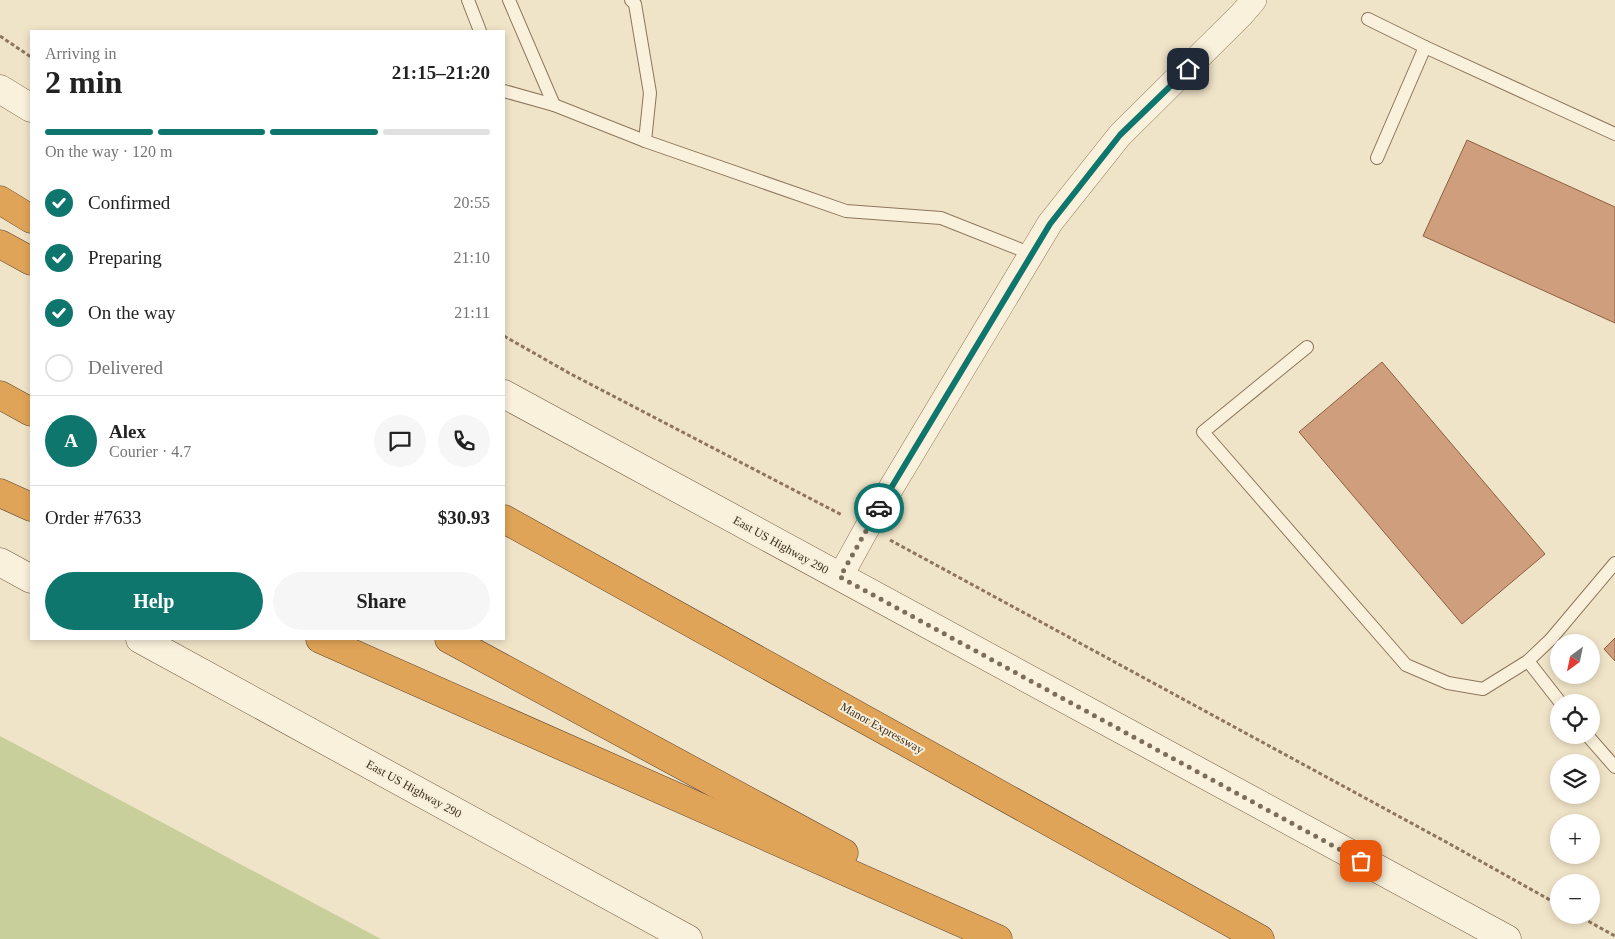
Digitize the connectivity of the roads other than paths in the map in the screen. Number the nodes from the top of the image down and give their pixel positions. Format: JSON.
{"nodes":[{"id":1,"x":468,"y":0,"type":"edge"},
{"id":2,"x":509,"y":0,"type":"edge"},
{"id":3,"x":631,"y":0,"type":"edge"},
{"id":4,"x":1254,"y":0,"type":"edge"},
{"id":5,"x":1368,"y":19,"type":"dead end"},
{"id":6,"x":480,"y":30,"type":"edge"},
{"id":7,"x":1425,"y":47,"type":"junction"},
{"id":8,"x":0,"y":89,"type":"edge"},
{"id":9,"x":505,"y":91,"type":"edge"},
{"id":10,"x":554,"y":105,"type":"junction"},
{"id":11,"x":30,"y":107,"type":"edge"},
{"id":12,"x":1615,"y":134,"type":"edge"},
{"id":13,"x":645,"y":141,"type":"junction"},
{"id":14,"x":1377,"y":158,"type":"dead end"},
{"id":15,"x":0,"y":200,"type":"edge"},
{"id":16,"x":30,"y":218,"type":"edge"},
{"id":17,"x":0,"y":244,"type":"edge"},
{"id":18,"x":1032,"y":254,"type":"junction"},
{"id":19,"x":30,"y":260,"type":"edge"},
{"id":20,"x":1307,"y":347,"type":"dead end"},
{"id":21,"x":0,"y":395,"type":"edge"},
{"id":22,"x":505,"y":395,"type":"edge"},
{"id":23,"x":30,"y":411,"type":"edge"},
{"id":24,"x":0,"y":493,"type":"edge"},
{"id":25,"x":30,"y":508,"type":"edge"},
{"id":26,"x":505,"y":520,"type":"edge"},
{"id":27,"x":0,"y":562,"type":"edge"},
{"id":28,"x":1615,"y":563,"type":"edge"},
{"id":29,"x":840,"y":577,"type":"junction"},
{"id":30,"x":30,"y":578,"type":"edge"},
{"id":31,"x":142,"y":640,"type":"edge"},
{"id":32,"x":322,"y":640,"type":"edge"},
{"id":33,"x":451,"y":640,"type":"edge"},
{"id":34,"x":1528,"y":661,"type":"junction"},
{"id":35,"x":1554,"y":694,"type":"edge"},
{"id":36,"x":1595,"y":744,"type":"edge"},
{"id":37,"x":1615,"y":767,"type":"edge"},
{"id":38,"x":688,"y":939,"type":"edge"},
{"id":39,"x":998,"y":939,"type":"edge"},
{"id":40,"x":1002,"y":939,"type":"edge"},
{"id":41,"x":1260,"y":939,"type":"edge"},
{"id":42,"x":1507,"y":939,"type":"edge"}],
"edges":[{"from":1,"to":6,"type":"lane"},
{"from":2,"to":10,"type":"lane"},
{"from":3,"to":13,"type":"lane"},
{"from":4,"to":18,"type":"street"},
{"from":5,"to":7,"type":"lane"},
{"from":7,"to":12,"type":"lane"},
{"from":7,"to":14,"type":"lane"},
{"from":8,"to":11,"type":"main road"},
{"from":9,"to":10,"type":"lane"},
{"from":10,"to":13,"type":"lane"},
{"from":13,"to":18,"type":"lane"},
{"from":15,"to":16,"type":"highway"},
{"from":17,"to":19,"type":"highway"},
{"from":18,"to":29,"type":"street"},
{"from":20,"to":34,"type":"lane"},
{"from":21,"to":23,"type":"highway"},
{"from":22,"to":29,"type":"main road","name":"East US Highway 290"},
{"from":24,"to":25,"type":"highway"},
{"from":26,"to":41,"type":"highway","name":"Manor Expressway"},
{"from":27,"to":30,"type":"main road"},
{"from":28,"to":34,"type":"lane"},
{"from":29,"to":42,"type":"main road","name":"East US Highway 290"},
{"from":31,"to":38,"type":"main road","name":"East US Highway 290"},
{"from":32,"to":39,"type":"highway"},
{"from":33,"to":40,"type":"highway"},
{"from":34,"to":35,"type":"lane"},
{"from":36,"to":37,"type":"lane"}]}
